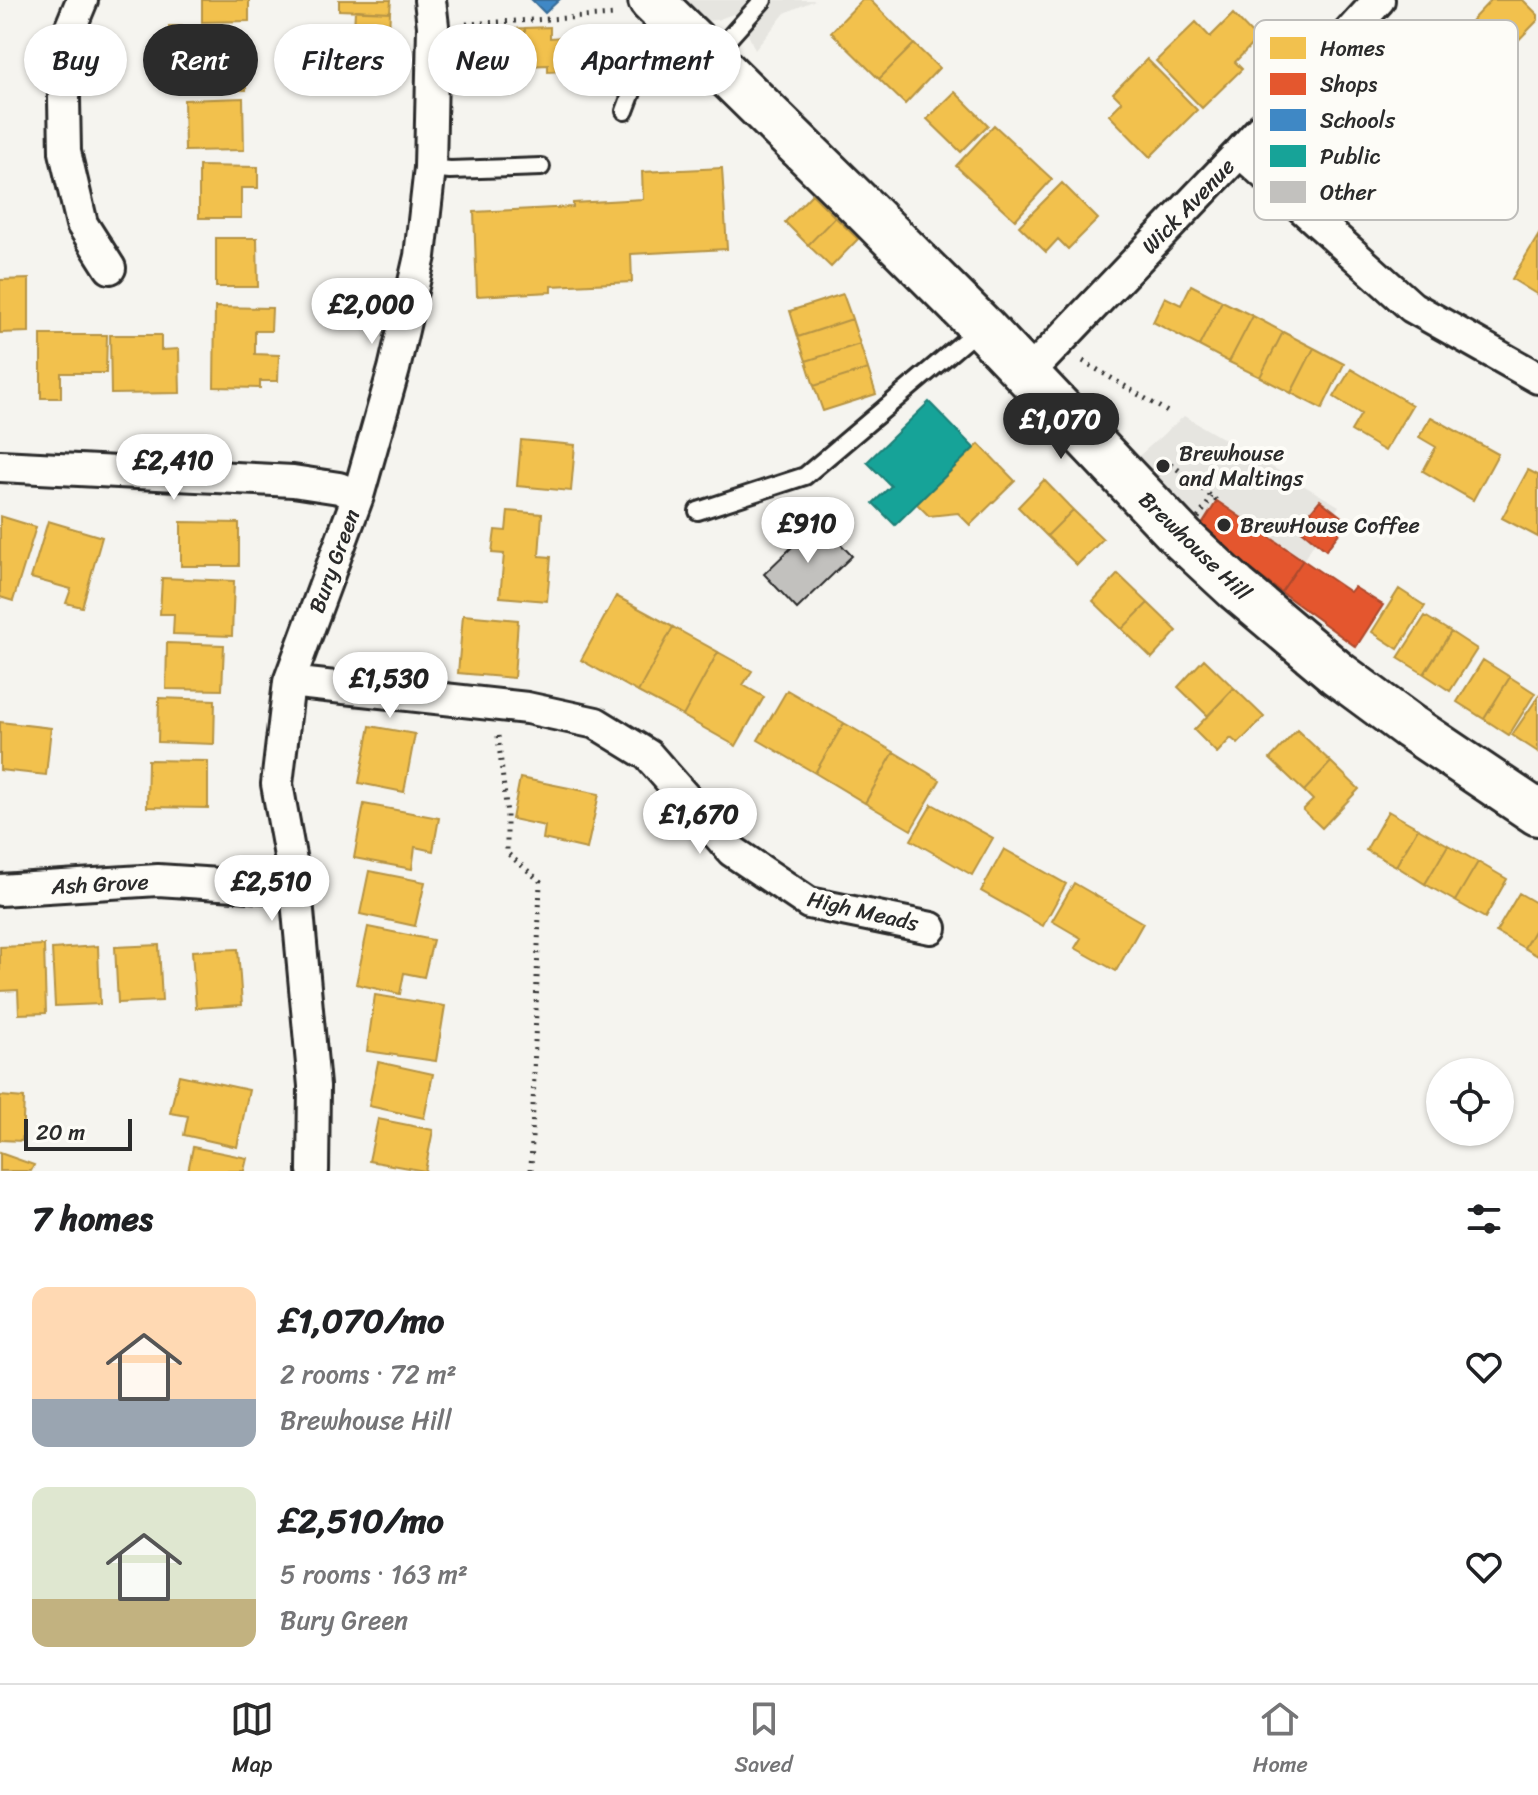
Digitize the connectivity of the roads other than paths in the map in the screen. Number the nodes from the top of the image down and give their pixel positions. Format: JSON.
{"nodes":[{"id":1,"x":82,"y":0,"type":"edge"},
{"id":2,"x":763,"y":0,"type":"edge"},
{"id":3,"x":1379,"y":0,"type":"edge"},
{"id":4,"x":648,"y":9,"type":"edge"},
{"id":5,"x":432,"y":13,"type":"edge"},
{"id":6,"x":1361,"y":20,"type":"edge"},
{"id":7,"x":667,"y":24,"type":"edge"},
{"id":8,"x":741,"y":25,"type":"edge"},
{"id":9,"x":741,"y":88,"type":"edge"},
{"id":10,"x":625,"y":111,"type":"dead end"},
{"id":11,"x":1254,"y":137,"type":"edge"},
{"id":12,"x":1240,"y":152,"type":"junction"},
{"id":13,"x":1254,"y":165,"type":"edge"},
{"id":14,"x":541,"y":167,"type":"dead end"},
{"id":15,"x":430,"y":168,"type":"junction"},
{"id":16,"x":1315,"y":220,"type":"edge"},
{"id":17,"x":110,"y":268,"type":"dead end"},
{"id":18,"x":982,"y":327,"type":"junction"},
{"id":19,"x":1041,"y":360,"type":"junction"},
{"id":20,"x":1538,"y":378,"type":"edge"},
{"id":21,"x":0,"y":466,"type":"edge"},
{"id":22,"x":358,"y":496,"type":"junction"},
{"id":23,"x":698,"y":511,"type":"dead end"},
{"id":24,"x":289,"y":682,"type":"junction"},
{"id":25,"x":1538,"y":813,"type":"edge"},
{"id":26,"x":296,"y":889,"type":"junction"},
{"id":27,"x":0,"y":890,"type":"edge"},
{"id":28,"x":931,"y":928,"type":"dead end"},
{"id":29,"x":313,"y":1171,"type":"edge"}],
"edges":[{"from":1,"to":17,"type":"street"},
{"from":2,"to":8,"type":"lane"},
{"from":3,"to":6,"type":"street","name":"Wick Avenue"},
{"from":4,"to":7,"type":"street","name":"Brewhouse Hill"},
{"from":4,"to":10,"type":"lane"},
{"from":5,"to":15,"type":"street","name":"Bury Green"},
{"from":9,"to":18,"type":"street","name":"Brewhouse Hill"},
{"from":11,"to":12,"type":"street","name":"Wick Avenue"},
{"from":12,"to":13,"type":"street"},
{"from":12,"to":19,"type":"street","name":"Wick Avenue"},
{"from":14,"to":15,"type":"lane"},
{"from":15,"to":22,"type":"street","name":"Bury Green"},
{"from":16,"to":20,"type":"street"},
{"from":18,"to":19,"type":"street","name":"Brewhouse Hill"},
{"from":18,"to":23,"type":"lane"},
{"from":19,"to":25,"type":"street","name":"Brewhouse Hill"},
{"from":21,"to":22,"type":"street"},
{"from":22,"to":24,"type":"street","name":"Bury Green"},
{"from":24,"to":26,"type":"street","name":"Bury Green"},
{"from":24,"to":28,"type":"street","name":"High Meads"},
{"from":26,"to":27,"type":"street","name":"Ash Grove"},
{"from":26,"to":29,"type":"street","name":"Bury Green"}]}
